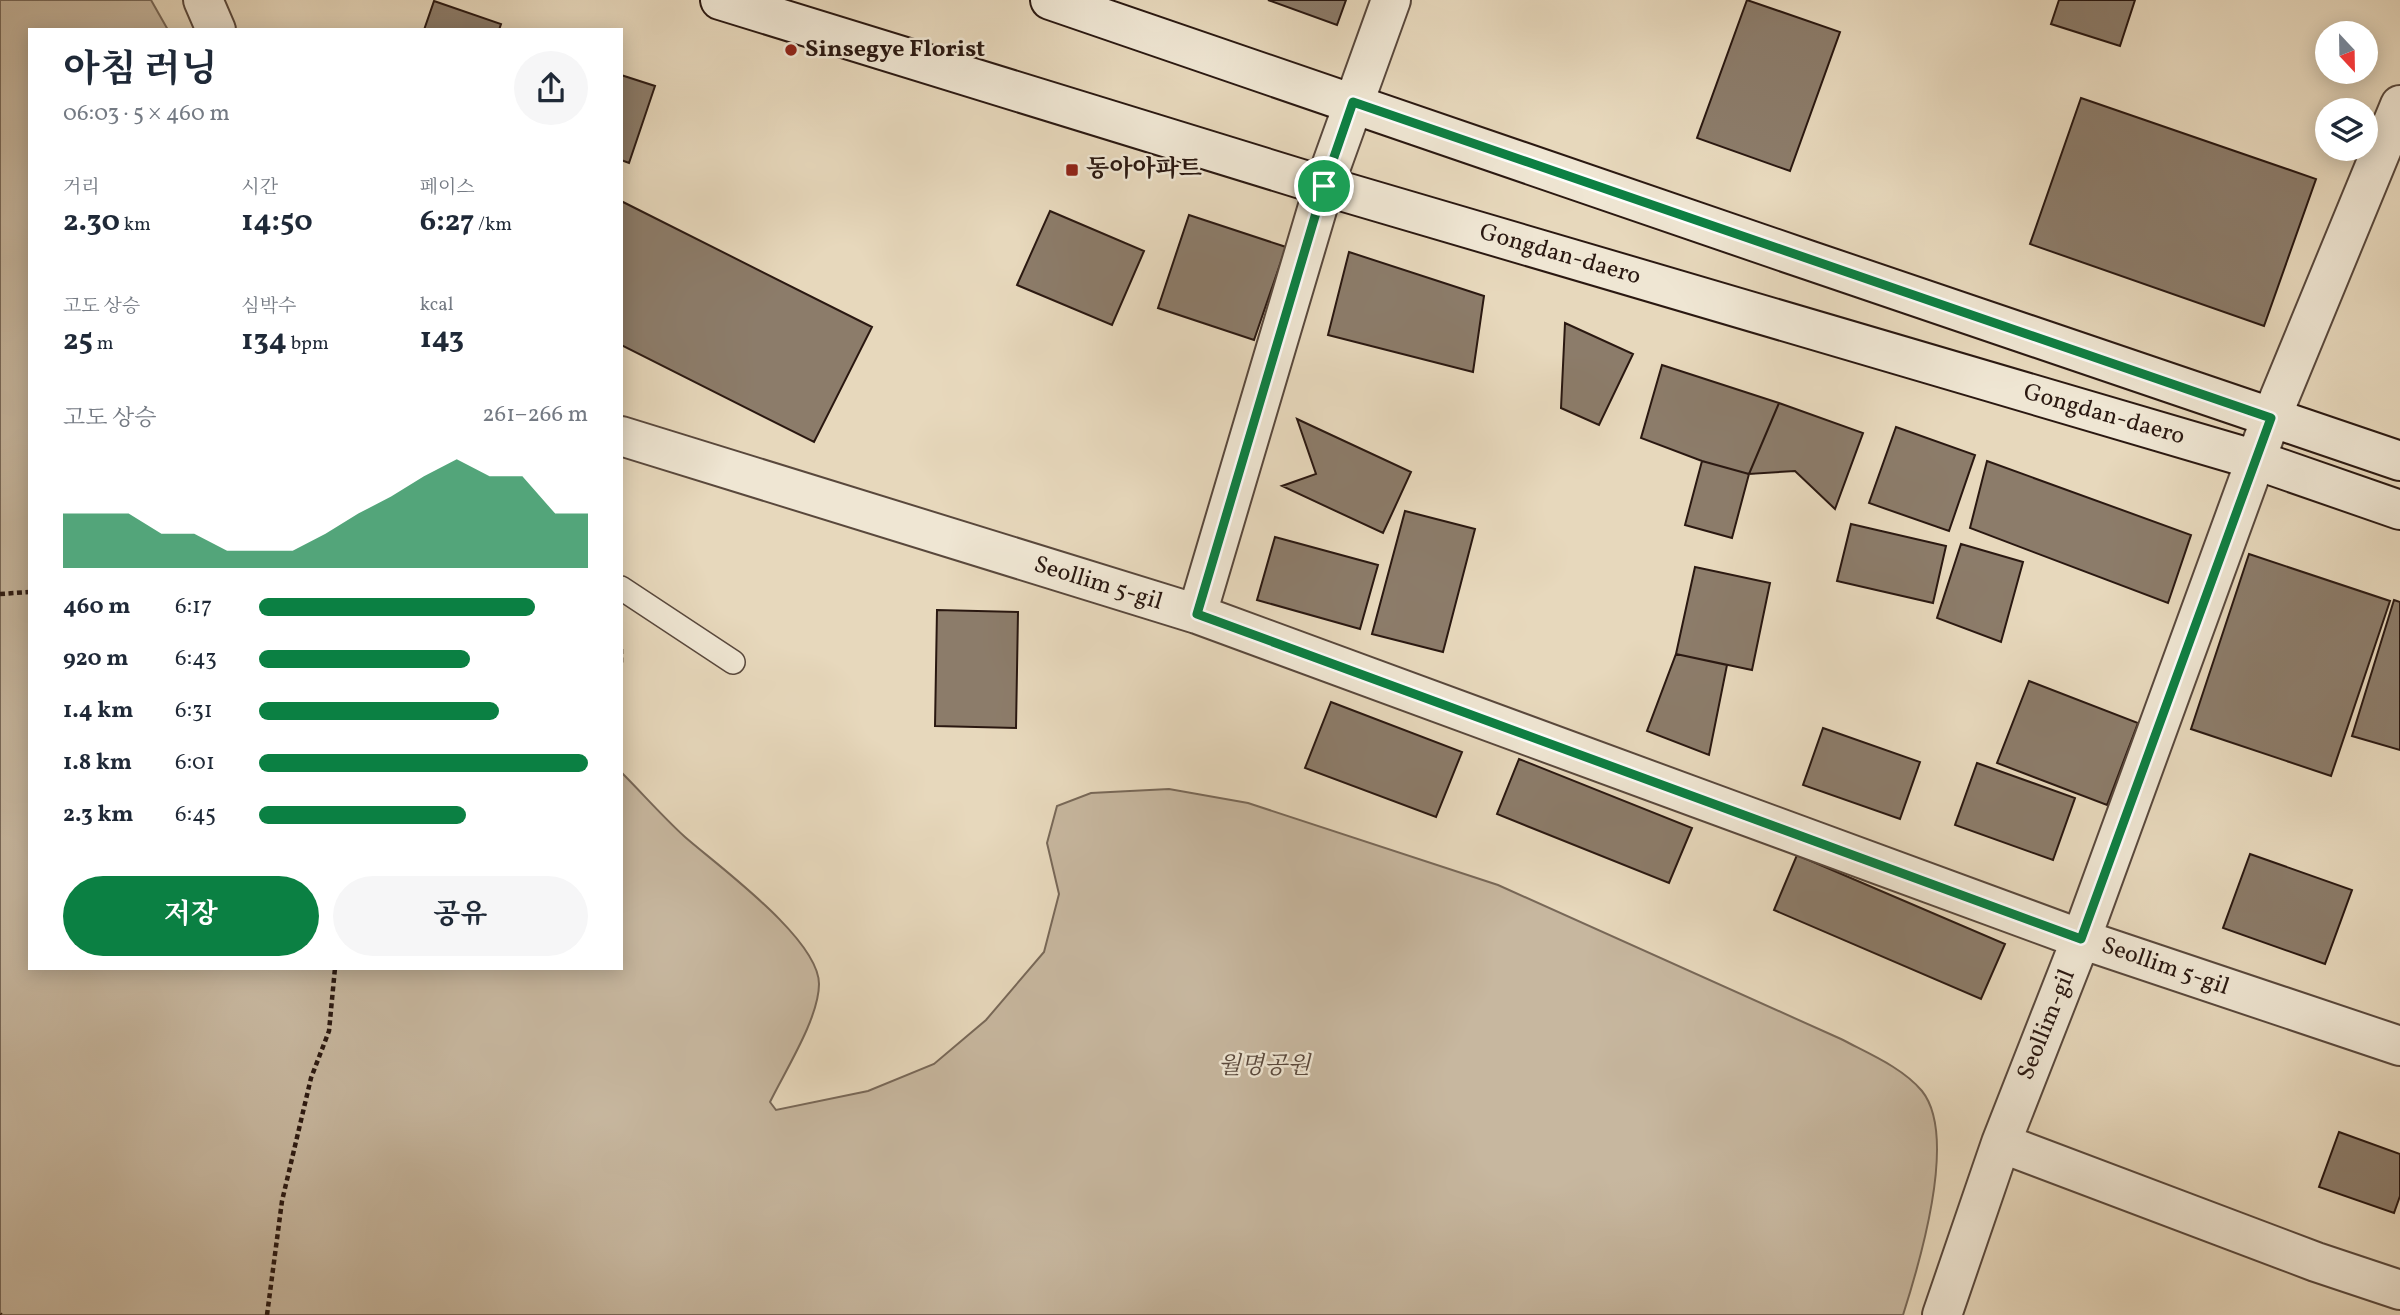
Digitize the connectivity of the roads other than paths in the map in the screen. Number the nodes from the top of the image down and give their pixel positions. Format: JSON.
{"nodes":[{"id":1,"x":203,"y":0,"type":"edge"},
{"id":2,"x":720,"y":0,"type":"edge"},
{"id":3,"x":1050,"y":0,"type":"edge"},
{"id":4,"x":1391,"y":0,"type":"edge"},
{"id":5,"x":215,"y":28,"type":"edge"},
{"id":6,"x":1353,"y":102,"type":"junction"},
{"id":7,"x":2400,"y":105,"type":"edge"},
{"id":8,"x":1324,"y":186,"type":"junction"},
{"id":9,"x":2271,"y":418,"type":"junction"},
{"id":10,"x":623,"y":437,"type":"edge"},
{"id":11,"x":2256,"y":460,"type":"junction"},
{"id":12,"x":2400,"y":461,"type":"edge"},
{"id":13,"x":2400,"y":510,"type":"edge"},
{"id":14,"x":623,"y":589,"type":"edge"},
{"id":15,"x":1197,"y":614,"type":"junction"},
{"id":16,"x":733,"y":662,"type":"dead end"},
{"id":17,"x":2081,"y":939,"type":"junction"},
{"id":18,"x":2400,"y":1046,"type":"edge"},
{"id":19,"x":2001,"y":1143,"type":"junction"},
{"id":20,"x":2400,"y":1290,"type":"edge"},
{"id":21,"x":1942,"y":1315,"type":"edge"}],
"edges":[{"from":1,"to":5,"type":"street"},
{"from":2,"to":8,"type":"street","name":"Gongdan-daero"},
{"from":3,"to":6,"type":"street","name":"Gongdan-daero"},
{"from":4,"to":6,"type":"street"},
{"from":6,"to":8,"type":"street"},
{"from":6,"to":9,"type":"street","name":"Gongdan-daero"},
{"from":7,"to":9,"type":"street","name":"Seollim-gil"},
{"from":8,"to":11,"type":"street","name":"Gongdan-daero"},
{"from":8,"to":15,"type":"street"},
{"from":9,"to":11,"type":"street","name":"Seollim-gil"},
{"from":9,"to":12,"type":"street","name":"Gongdan-daero"},
{"from":10,"to":15,"type":"street","name":"Seollim 5-gil"},
{"from":11,"to":13,"type":"street","name":"Gongdan-daero"},
{"from":11,"to":17,"type":"street","name":"Seollim-gil"},
{"from":14,"to":16,"type":"lane"},
{"from":15,"to":17,"type":"street","name":"Seollim 5-gil"},
{"from":17,"to":18,"type":"street","name":"Seollim 5-gil"},
{"from":17,"to":19,"type":"street","name":"Seollim-gil"},
{"from":19,"to":20,"type":"street"},
{"from":19,"to":21,"type":"street","name":"Seollim-gil"}]}
